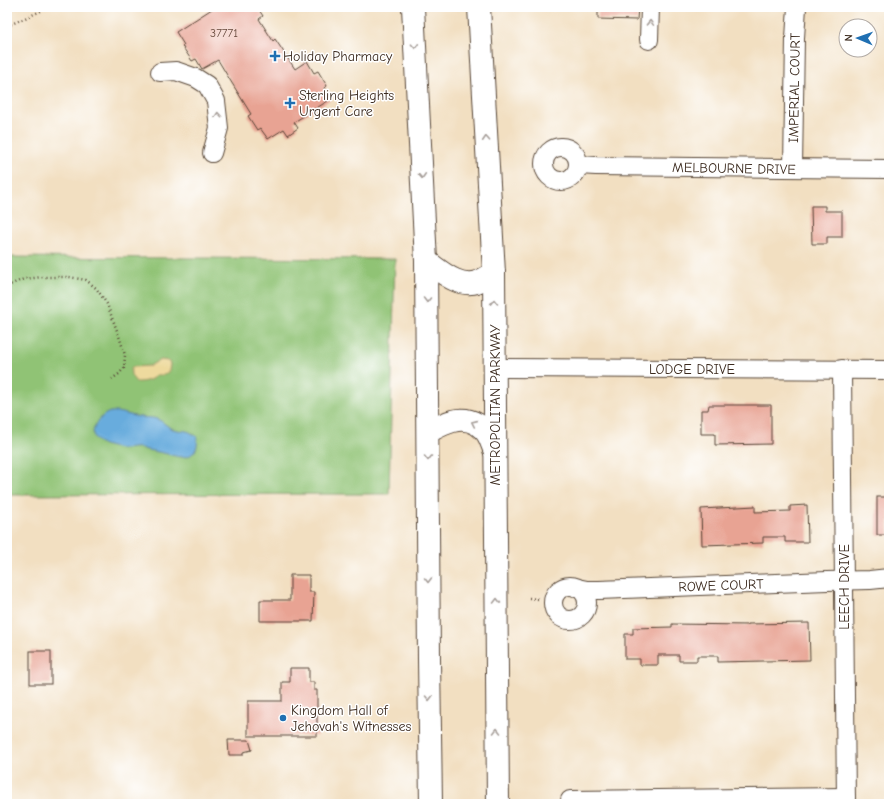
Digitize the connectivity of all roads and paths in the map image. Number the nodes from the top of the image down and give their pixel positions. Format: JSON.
{"nodes":[{"id":1,"x":50,"y":7,"type":"edge"},
{"id":2,"x":413,"y":7,"type":"edge"},
{"id":3,"x":479,"y":7,"type":"edge"},
{"id":4,"x":650,"y":7,"type":"edge"},
{"id":5,"x":797,"y":7,"type":"edge"},
{"id":6,"x":7,"y":26,"type":"edge"},
{"id":7,"x":649,"y":40,"type":"dead end"},
{"id":8,"x":160,"y":72,"type":"dead end"},
{"id":9,"x":212,"y":153,"type":"dead end"},
{"id":10,"x":578,"y":165,"type":"dead end"},
{"id":11,"x":793,"y":168,"type":"junction"},
{"id":12,"x":889,"y":169,"type":"edge"},
{"id":13,"x":426,"y":262,"type":"junction"},
{"id":14,"x":494,"y":273,"type":"junction"},
{"id":15,"x":7,"y":286,"type":"edge"},
{"id":16,"x":495,"y":368,"type":"junction"},
{"id":17,"x":842,"y":370,"type":"junction"},
{"id":18,"x":889,"y":370,"type":"edge"},
{"id":19,"x":112,"y":379,"type":"dead end"},
{"id":20,"x":428,"y":432,"type":"junction"},
{"id":21,"x":496,"y":453,"type":"junction"},
{"id":22,"x":889,"y":578,"type":"edge"},
{"id":23,"x":844,"y":580,"type":"junction"},
{"id":24,"x":577,"y":588,"type":"junction"},
{"id":25,"x":599,"y":590,"type":"junction"},
{"id":26,"x":528,"y":598,"type":"dead end"},
{"id":27,"x":539,"y":598,"type":"dead end"},
{"id":28,"x":586,"y":606,"type":"junction"},
{"id":29,"x":570,"y":800,"type":"dead end"},
{"id":30,"x":530,"y":801,"type":"dead end"},
{"id":31,"x":540,"y":801,"type":"dead end"},
{"id":32,"x":846,"y":801,"type":"edge"},
{"id":33,"x":431,"y":804,"type":"edge"},
{"id":34,"x":498,"y":804,"type":"edge"}],
"edges":[{"from":1,"to":6,"type":"path"},
{"from":2,"to":13,"type":"main road","one_way":true},
{"from":14,"to":3,"type":"main road","name":"METROPOLITAN PARKWAY","one_way":true},
{"from":7,"to":4,"type":"street","one_way":true},
{"from":5,"to":11,"type":"street","name":"IMPERIAL COURT"},
{"from":9,"to":8,"type":"street","one_way":true},
{"from":10,"to":11,"type":"street","name":"MELBOURNE DRIVE"},
{"from":11,"to":12,"type":"street","name":"MELBOURNE DRIVE"},
{"from":13,"to":14,"type":"main road"},
{"from":13,"to":20,"type":"main road","one_way":true},
{"from":16,"to":14,"type":"main road","name":"METROPOLITAN PARKWAY","one_way":true},
{"from":15,"to":19,"type":"path"},
{"from":16,"to":17,"type":"street","name":"LODGE DRIVE"},
{"from":16,"to":21,"type":"main road","name":"METROPOLITAN PARKWAY"},
{"from":17,"to":18,"type":"street","name":"LODGE DRIVE"},
{"from":17,"to":23,"type":"street","name":"LEECH DRIVE"},
{"from":21,"to":20,"type":"main road","one_way":true},
{"from":20,"to":33,"type":"main road","one_way":true},
{"from":34,"to":21,"type":"main road","name":"METROPOLITAN PARKWAY","one_way":true},
{"from":22,"to":23,"type":"street","name":"ROWE COURT"},
{"from":23,"to":25,"type":"street","name":"ROWE COURT"},
{"from":23,"to":32,"type":"street","name":"LEECH DRIVE"},
{"from":24,"to":25,"type":"street","name":"ROWE COURT"},
{"from":24,"to":28,"type":"street"},
{"from":24,"to":28,"type":"street","name":"ROWE COURT"},
{"from":25,"to":28,"type":"street","name":"ROWE COURT"},
{"from":26,"to":27,"type":"path"},
{"from":29,"to":32,"type":"street"},
{"from":30,"to":31,"type":"path"}]}
